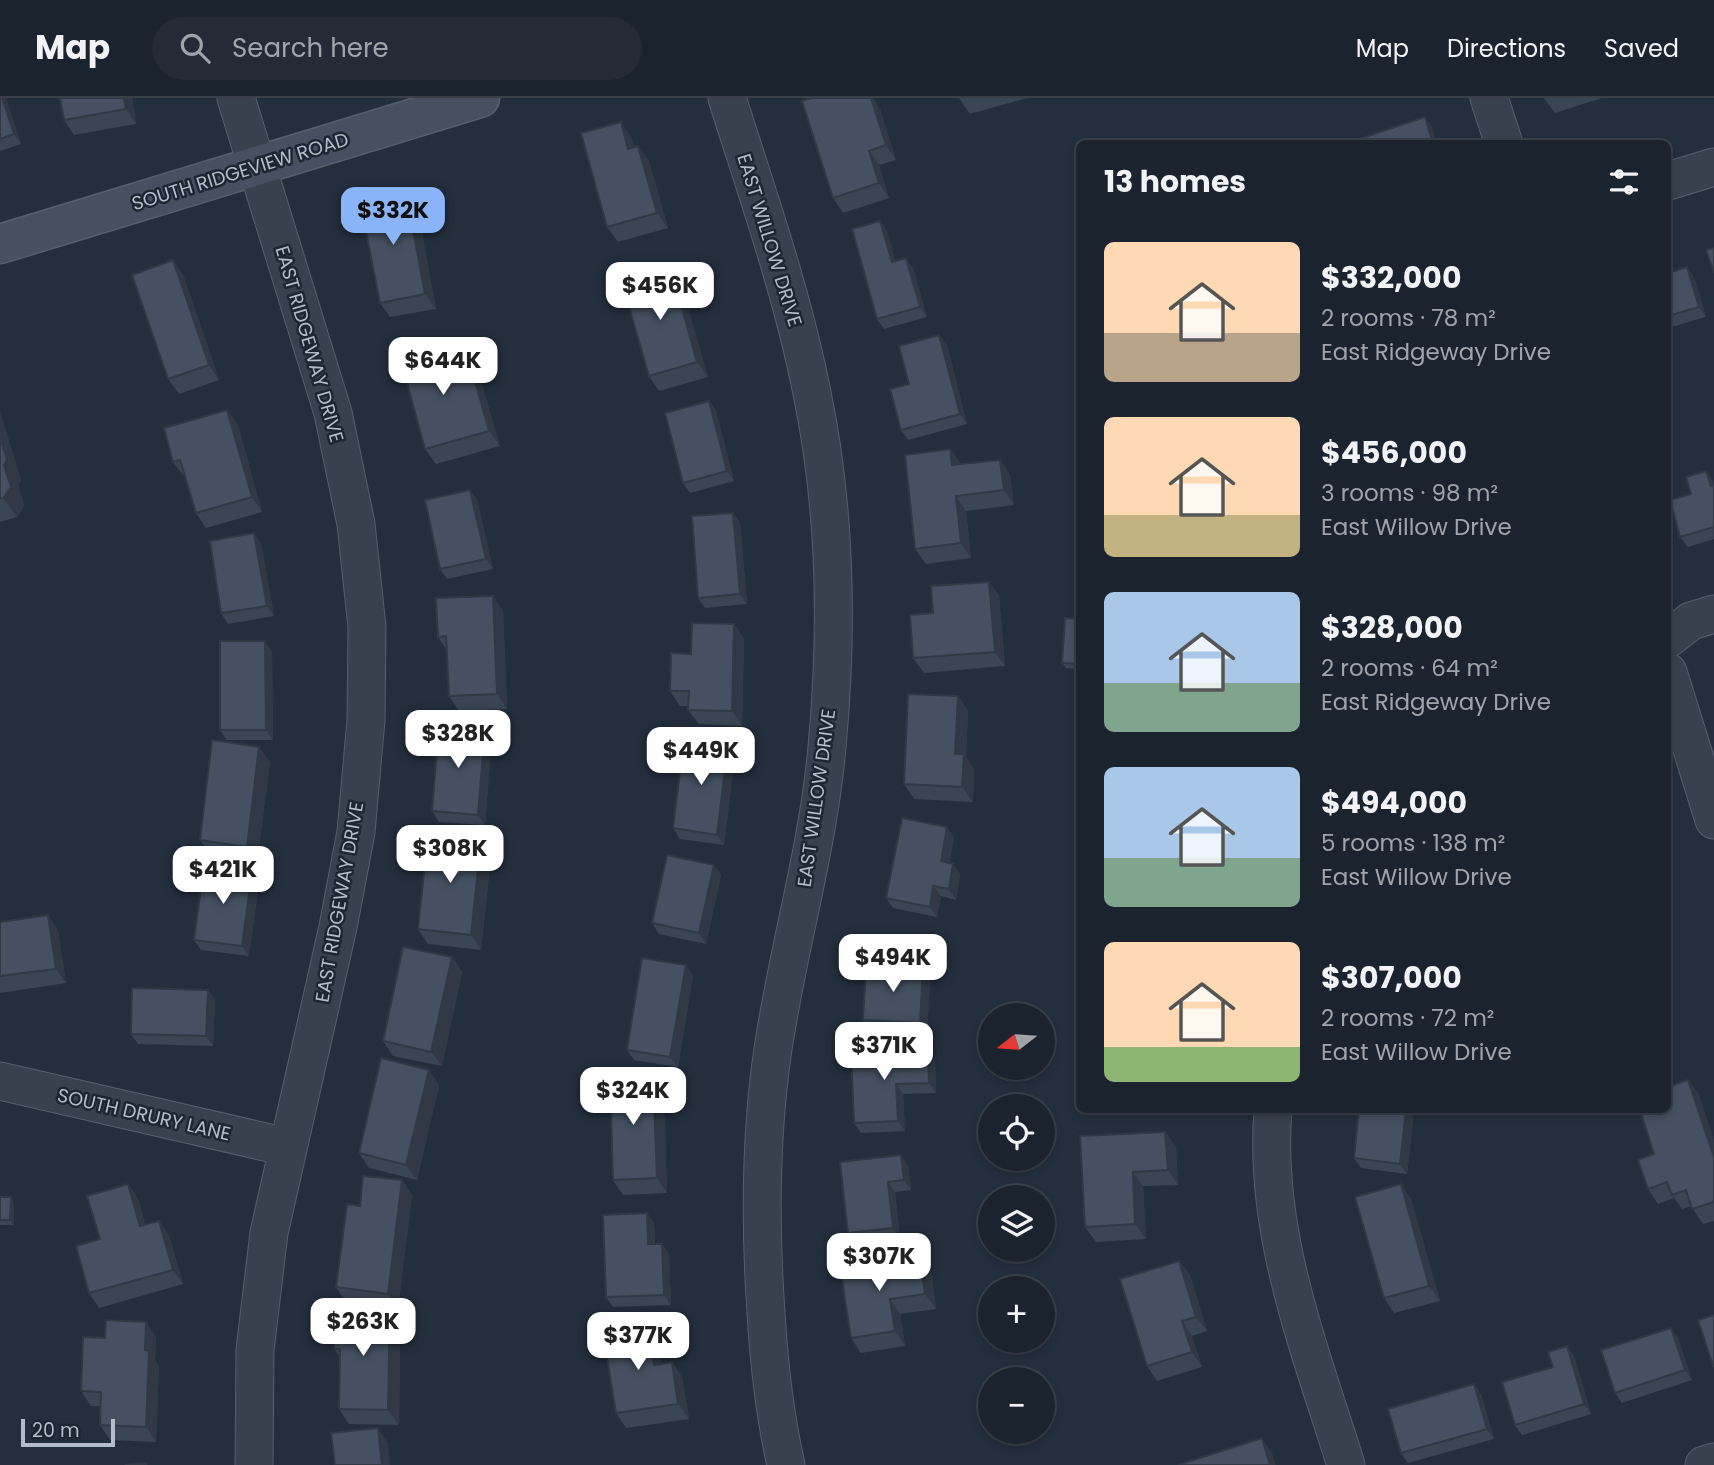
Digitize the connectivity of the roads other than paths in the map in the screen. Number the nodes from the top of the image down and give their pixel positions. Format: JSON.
{"nodes":[{"id":1,"x":236,"y":98,"type":"edge"},
{"id":2,"x":480,"y":98,"type":"edge"},
{"id":3,"x":727,"y":98,"type":"edge"},
{"id":4,"x":1489,"y":98,"type":"edge"},
{"id":5,"x":1503,"y":140,"type":"edge"},
{"id":6,"x":257,"y":166,"type":"junction"},
{"id":7,"x":1714,"y":167,"type":"edge"},
{"id":8,"x":1671,"y":180,"type":"edge"},
{"id":9,"x":0,"y":244,"type":"edge"},
{"id":10,"x":1714,"y":614,"type":"edge"},
{"id":11,"x":1671,"y":637,"type":"edge"},
{"id":12,"x":1671,"y":682,"type":"edge"},
{"id":13,"x":1714,"y":820,"type":"edge"},
{"id":14,"x":0,"y":1081,"type":"edge"},
{"id":15,"x":1273,"y":1113,"type":"edge"},
{"id":16,"x":287,"y":1147,"type":"junction"},
{"id":17,"x":1714,"y":1462,"type":"edge"},
{"id":18,"x":254,"y":1465,"type":"edge"},
{"id":19,"x":786,"y":1465,"type":"edge"},
{"id":20,"x":1346,"y":1465,"type":"edge"},
{"id":21,"x":1704,"y":1465,"type":"edge"}],
"edges":[{"from":1,"to":6,"type":"street","name":"EAST RIDGEWAY DRIVE"},
{"from":2,"to":6,"type":"main road","name":"SOUTH RIDGEVIEW ROAD"},
{"from":3,"to":19,"type":"street","name":"EAST WILLOW DRIVE"},
{"from":4,"to":5,"type":"street"},
{"from":6,"to":9,"type":"main road","name":"SOUTH RIDGEVIEW ROAD"},
{"from":6,"to":16,"type":"street","name":"EAST RIDGEWAY DRIVE"},
{"from":7,"to":8,"type":"street"},
{"from":10,"to":11,"type":"street"},
{"from":12,"to":13,"type":"street"},
{"from":14,"to":16,"type":"street","name":"SOUTH DRURY LANE"},
{"from":15,"to":20,"type":"street"},
{"from":16,"to":18,"type":"street","name":"EAST RIDGEWAY DRIVE"},
{"from":17,"to":21,"type":"street"}]}
